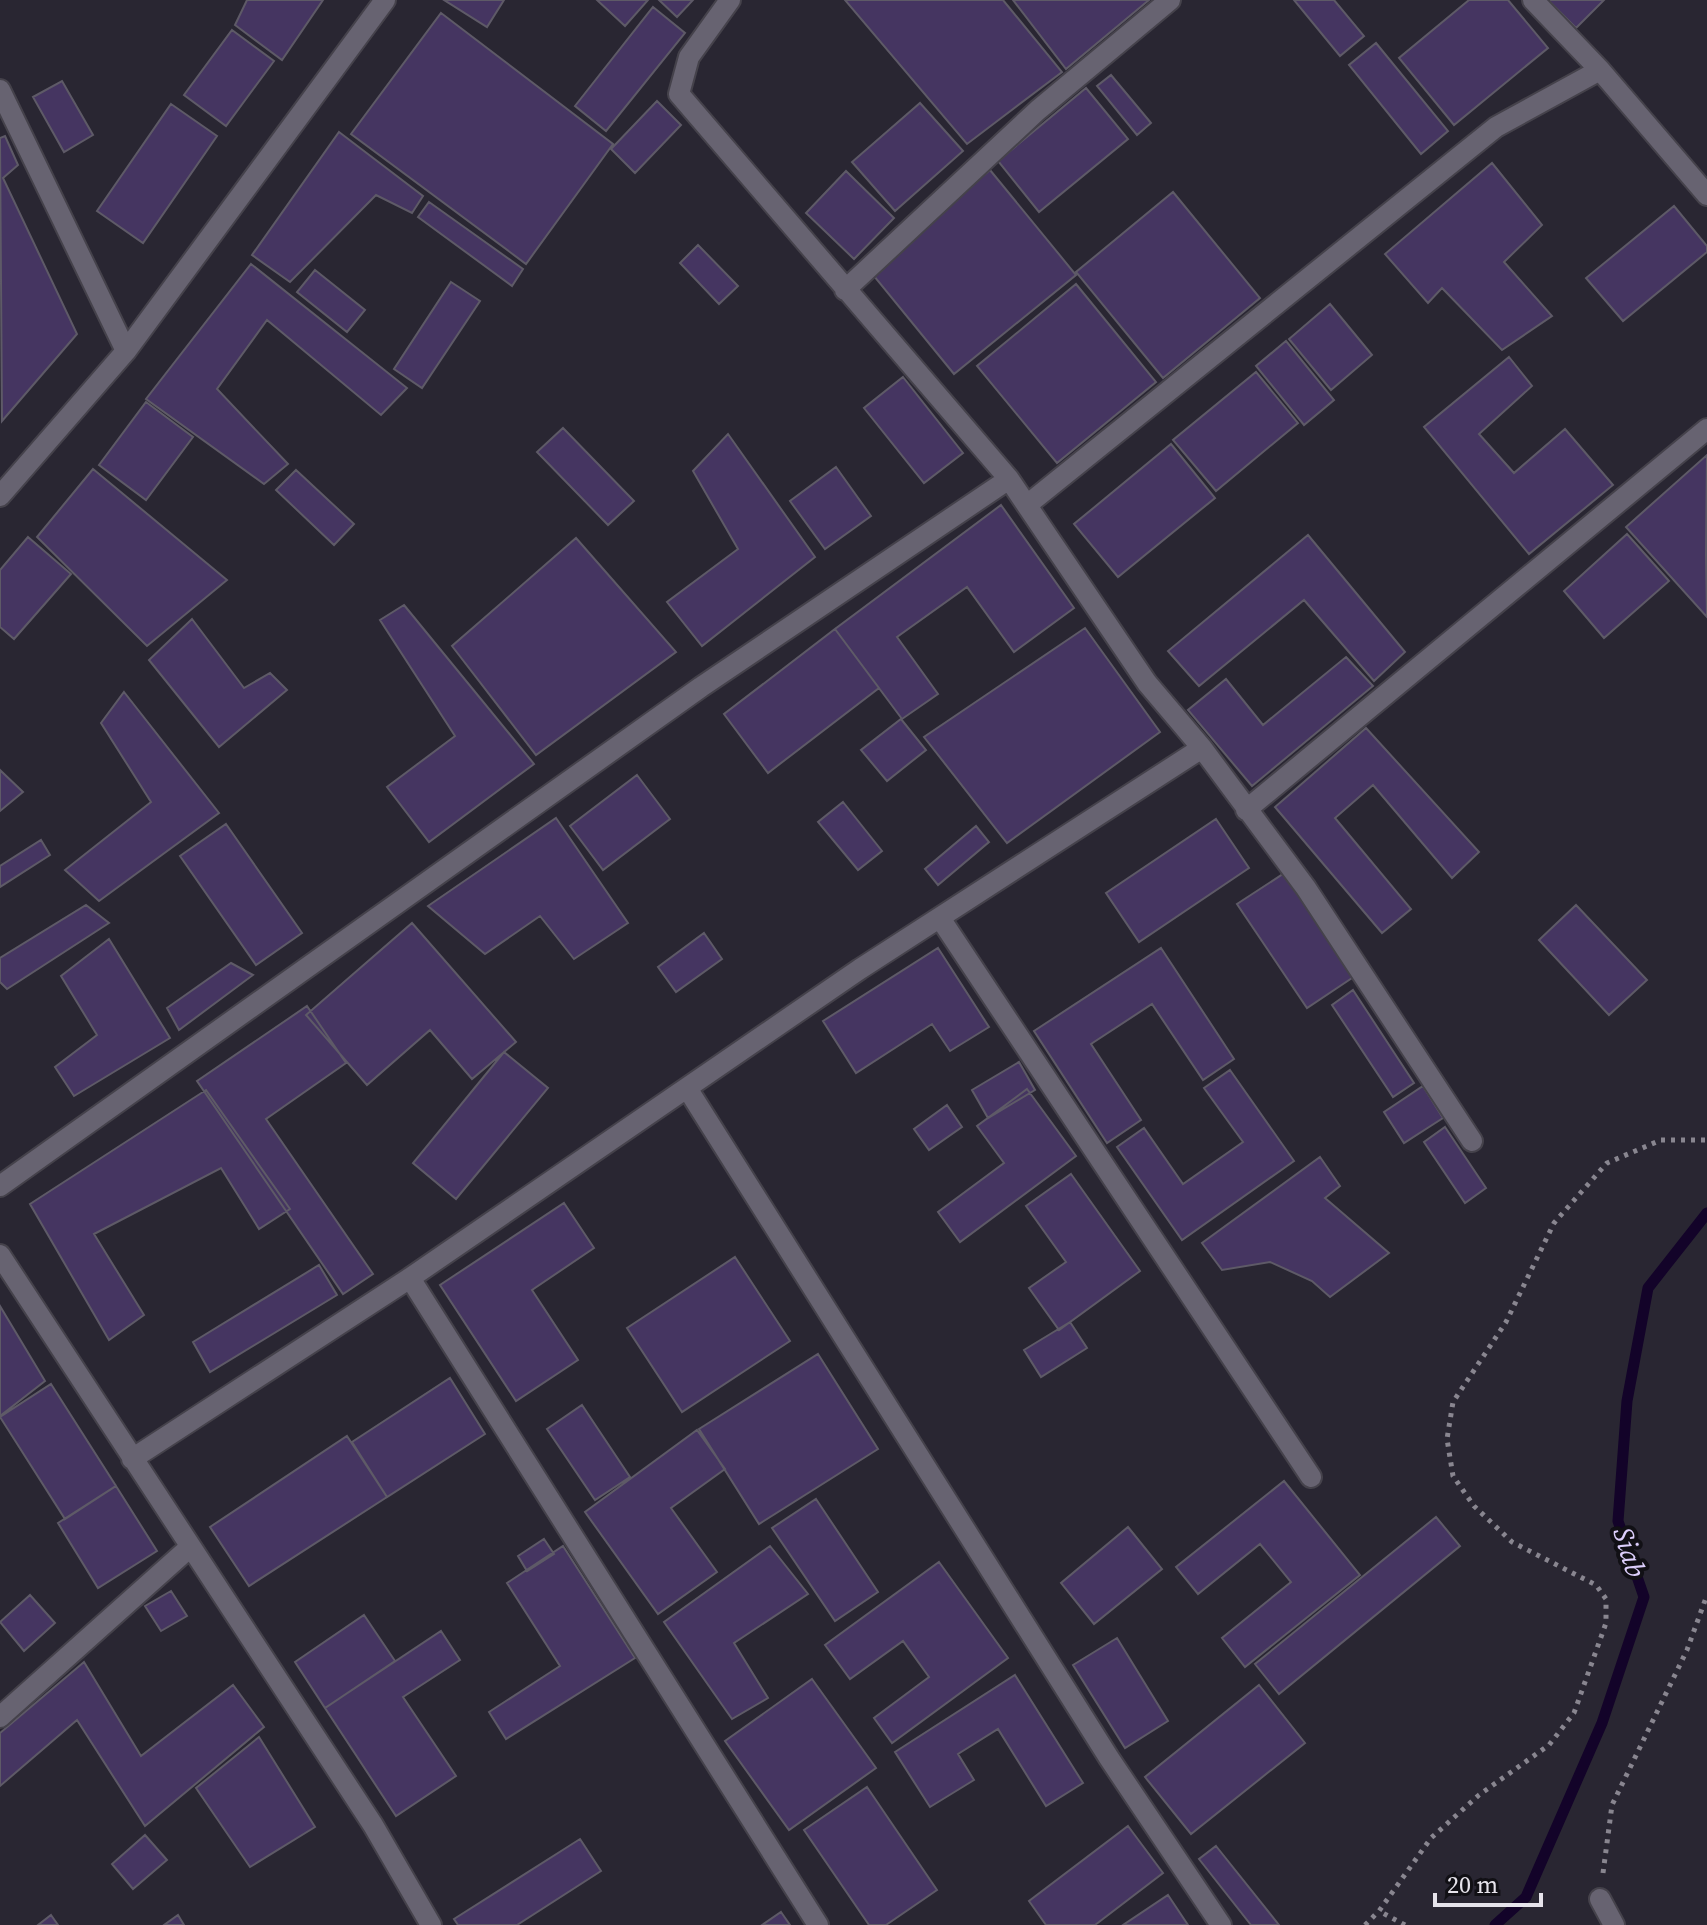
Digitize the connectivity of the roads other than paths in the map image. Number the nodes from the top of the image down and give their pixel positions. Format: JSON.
{"nodes":[{"id":1,"x":385,"y":0,"type":"edge"},
{"id":2,"x":730,"y":0,"type":"edge"},
{"id":3,"x":1170,"y":0,"type":"edge"},
{"id":4,"x":1533,"y":0,"type":"edge"},
{"id":5,"x":1600,"y":70,"type":"junction"},
{"id":6,"x":0,"y":90,"type":"edge"},
{"id":7,"x":1707,"y":195,"type":"edge"},
{"id":8,"x":845,"y":290,"type":"junction"},
{"id":9,"x":126,"y":351,"type":"junction"},
{"id":10,"x":1707,"y":429,"type":"edge"},
{"id":11,"x":1009,"y":479,"type":"junction"},
{"id":12,"x":0,"y":496,"type":"edge"},
{"id":13,"x":1027,"y":505,"type":"junction"},
{"id":14,"x":1202,"y":748,"type":"junction"},
{"id":15,"x":1246,"y":810,"type":"junction"},
{"id":16,"x":940,"y":918,"type":"junction"},
{"id":17,"x":687,"y":1088,"type":"junction"},
{"id":18,"x":1472,"y":1141,"type":"dead end"},
{"id":19,"x":0,"y":1186,"type":"edge"},
{"id":20,"x":0,"y":1255,"type":"edge"},
{"id":21,"x":410,"y":1278,"type":"junction"},
{"id":22,"x":132,"y":1459,"type":"junction"},
{"id":23,"x":1311,"y":1477,"type":"dead end"},
{"id":24,"x":189,"y":1548,"type":"junction"},
{"id":25,"x":0,"y":1717,"type":"edge"},
{"id":26,"x":1600,"y":1899,"type":"road end"},
{"id":27,"x":431,"y":1925,"type":"edge"},
{"id":28,"x":818,"y":1925,"type":"edge"},
{"id":29,"x":1221,"y":1925,"type":"edge"},
{"id":30,"x":1614,"y":1925,"type":"edge"}],
"edges":[{"from":1,"to":9,"type":"street"},
{"from":2,"to":8,"type":"street"},
{"from":3,"to":8,"type":"street"},
{"from":4,"to":5,"type":"street"},
{"from":5,"to":7,"type":"street"},
{"from":5,"to":13,"type":"street"},
{"from":6,"to":9,"type":"street"},
{"from":8,"to":11,"type":"street"},
{"from":9,"to":12,"type":"street"},
{"from":10,"to":15,"type":"street"},
{"from":11,"to":13,"type":"street"},
{"from":11,"to":19,"type":"street"},
{"from":13,"to":14,"type":"street"},
{"from":14,"to":15,"type":"street"},
{"from":14,"to":16,"type":"street"},
{"from":15,"to":18,"type":"street"},
{"from":16,"to":17,"type":"street"},
{"from":16,"to":23,"type":"street"},
{"from":17,"to":21,"type":"street"},
{"from":17,"to":29,"type":"street"},
{"from":20,"to":22,"type":"street"},
{"from":21,"to":22,"type":"street"},
{"from":21,"to":28,"type":"street"},
{"from":22,"to":24,"type":"street"},
{"from":24,"to":25,"type":"street"},
{"from":24,"to":27,"type":"street"},
{"from":26,"to":30,"type":"street"}]}
